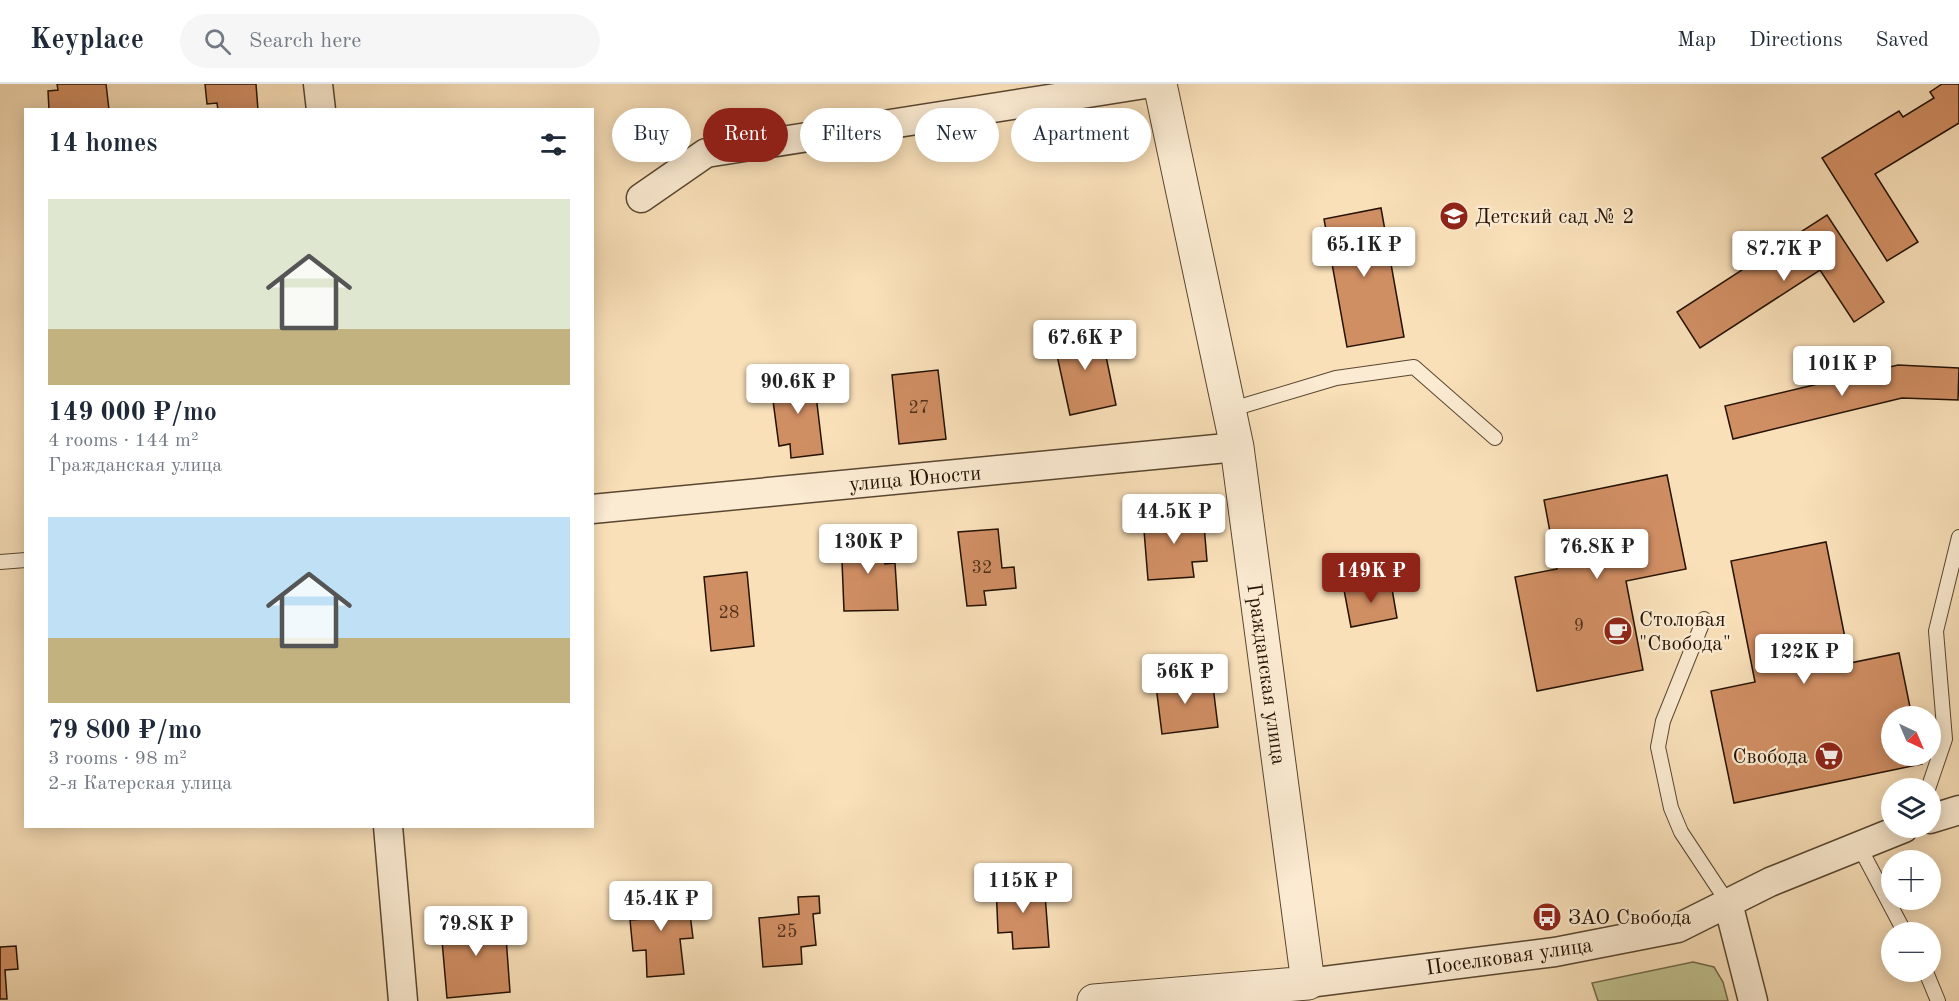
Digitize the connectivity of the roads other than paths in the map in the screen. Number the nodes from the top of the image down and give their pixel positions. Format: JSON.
{"nodes":[{"id":1,"x":318,"y":84,"type":"edge"},
{"id":2,"x":1145,"y":84,"type":"edge"},
{"id":3,"x":1160,"y":84,"type":"edge"},
{"id":4,"x":321,"y":108,"type":"edge"},
{"id":5,"x":641,"y":198,"type":"dead end"},
{"id":6,"x":1229,"y":410,"type":"junction"},
{"id":7,"x":1495,"y":438,"type":"dead end"},
{"id":8,"x":1237,"y":447,"type":"junction"},
{"id":9,"x":594,"y":509,"type":"edge"},
{"id":10,"x":1959,"y":537,"type":"edge"},
{"id":11,"x":24,"y":560,"type":"edge"},
{"id":12,"x":0,"y":562,"type":"edge"},
{"id":13,"x":1704,"y":619,"type":"dead end"},
{"id":14,"x":1932,"y":778,"type":"edge"},
{"id":15,"x":1959,"y":810,"type":"edge"},
{"id":16,"x":1941,"y":816,"type":"edge"},
{"id":17,"x":388,"y":828,"type":"edge"},
{"id":18,"x":1881,"y":837,"type":"edge"},
{"id":19,"x":1858,"y":846,"type":"junction"},
{"id":20,"x":1728,"y":903,"type":"junction"},
{"id":21,"x":1899,"y":922,"type":"edge"},
{"id":22,"x":1930,"y":982,"type":"edge"},
{"id":23,"x":1308,"y":983,"type":"junction"},
{"id":24,"x":403,"y":1001,"type":"edge"},
{"id":25,"x":1094,"y":1001,"type":"edge"},
{"id":26,"x":1753,"y":1001,"type":"edge"},
{"id":27,"x":1938,"y":1001,"type":"edge"}],
"edges":[{"from":1,"to":4,"type":"street"},
{"from":2,"to":5,"type":"street"},
{"from":3,"to":6,"type":"street","name":"Гражданская улица"},
{"from":6,"to":7,"type":"lane"},
{"from":6,"to":8,"type":"street","name":"Гражданская улица"},
{"from":8,"to":9,"type":"street","name":"улица Юности"},
{"from":8,"to":23,"type":"street","name":"Гражданская улица"},
{"from":10,"to":14,"type":"lane"},
{"from":11,"to":12,"type":"lane"},
{"from":13,"to":20,"type":"lane"},
{"from":15,"to":16,"type":"street"},
{"from":17,"to":24,"type":"street"},
{"from":18,"to":19,"type":"street","name":"Поселковая улица"},
{"from":19,"to":20,"type":"street","name":"Поселковая улица"},
{"from":19,"to":21,"type":"lane"},
{"from":20,"to":23,"type":"street","name":"Поселковая улица"},
{"from":20,"to":26,"type":"street"},
{"from":22,"to":27,"type":"lane"},
{"from":23,"to":25,"type":"street"}]}
